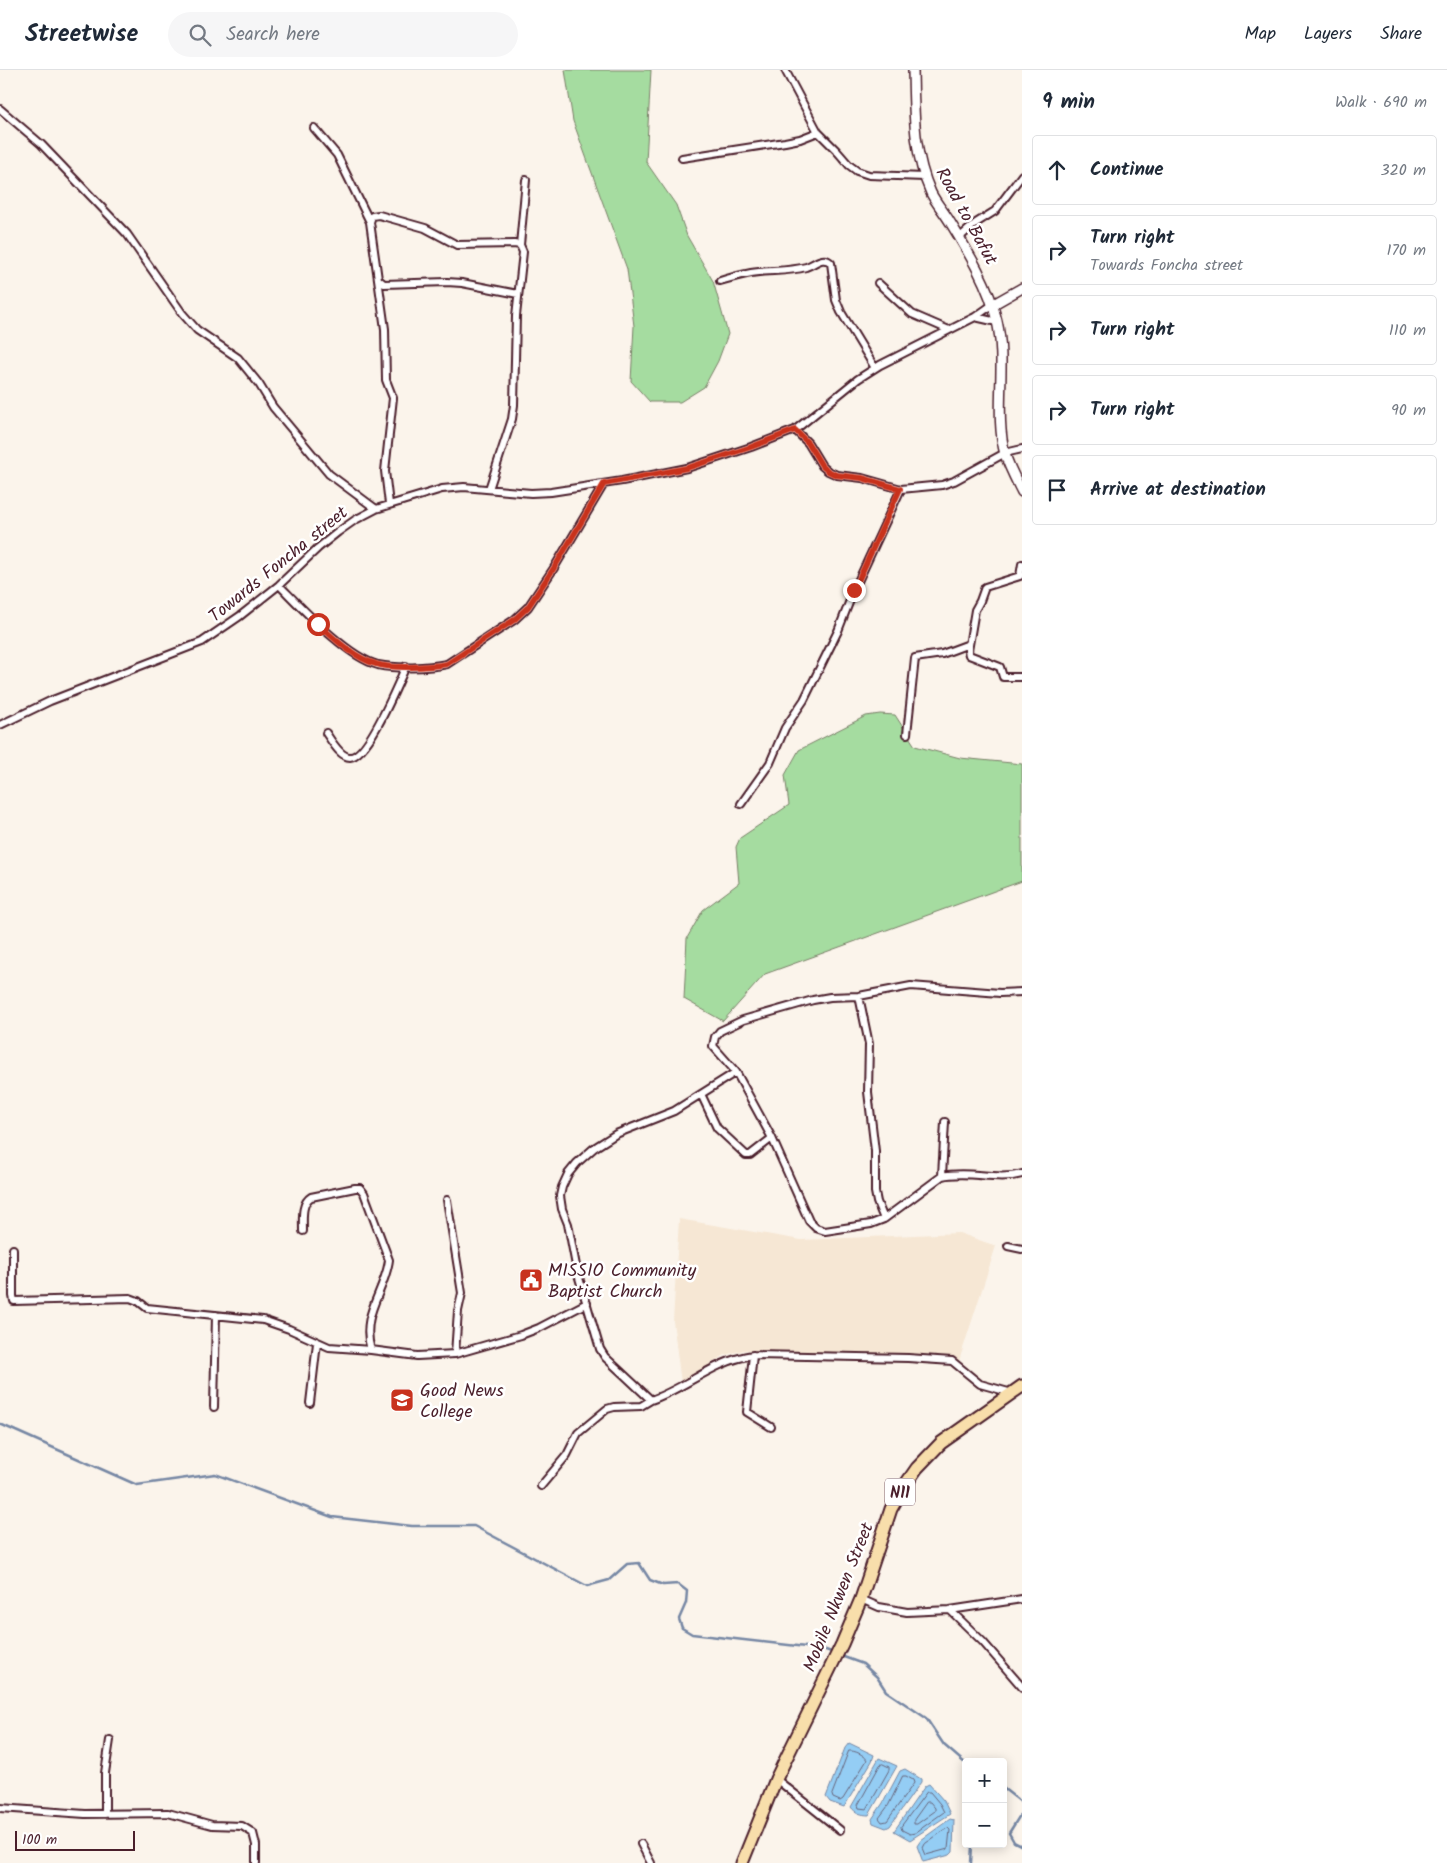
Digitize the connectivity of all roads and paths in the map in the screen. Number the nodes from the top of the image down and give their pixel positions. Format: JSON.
{"nodes":[{"id":1,"x":785,"y":70,"type":"edge"},
{"id":2,"x":913,"y":70,"type":"edge"},
{"id":3,"x":0,"y":109,"type":"edge"},
{"id":4,"x":314,"y":128,"type":"dead end"},
{"id":5,"x":818,"y":132,"type":"junction"},
{"id":6,"x":682,"y":158,"type":"dead end"},
{"id":7,"x":1022,"y":175,"type":"edge"},
{"id":8,"x":925,"y":177,"type":"junction"},
{"id":9,"x":526,"y":180,"type":"dead end"},
{"id":10,"x":370,"y":222,"type":"junction"},
{"id":11,"x":959,"y":238,"type":"junction"},
{"id":12,"x":520,"y":245,"type":"junction"},
{"id":13,"x":378,"y":279,"type":"junction"},
{"id":14,"x":720,"y":281,"type":"dead end"},
{"id":15,"x":878,"y":283,"type":"dead end"},
{"id":16,"x":1022,"y":288,"type":"edge"},
{"id":17,"x":518,"y":294,"type":"junction"},
{"id":18,"x":992,"y":305,"type":"junction"},
{"id":19,"x":975,"y":317,"type":"junction"},
{"id":20,"x":998,"y":322,"type":"junction"},
{"id":21,"x":949,"y":330,"type":"junction"},
{"id":22,"x":875,"y":368,"type":"junction"},
{"id":23,"x":795,"y":430,"type":"junction"},
{"id":24,"x":1022,"y":449,"type":"edge"},
{"id":25,"x":1005,"y":453,"type":"junction"},
{"id":26,"x":604,"y":484,"type":"junction"},
{"id":27,"x":489,"y":489,"type":"junction"},
{"id":28,"x":900,"y":489,"type":"junction"},
{"id":29,"x":1022,"y":492,"type":"edge"},
{"id":30,"x":389,"y":504,"type":"junction"},
{"id":31,"x":376,"y":509,"type":"junction"},
{"id":32,"x":1022,"y":564,"type":"edge"},
{"id":33,"x":279,"y":585,"type":"junction"},
{"id":34,"x":970,"y":644,"type":"junction"},
{"id":35,"x":406,"y":666,"type":"junction"},
{"id":36,"x":1022,"y":677,"type":"edge"},
{"id":37,"x":0,"y":725,"type":"edge"},
{"id":38,"x":326,"y":733,"type":"dead end"},
{"id":39,"x":907,"y":734,"type":"dead end"},
{"id":40,"x":741,"y":804,"type":"dead end"},
{"id":41,"x":1022,"y":992,"type":"edge"},
{"id":42,"x":859,"y":996,"type":"junction"},
{"id":43,"x":736,"y":1072,"type":"junction"},
{"id":44,"x":701,"y":1094,"type":"junction"},
{"id":45,"x":945,"y":1122,"type":"dead end"},
{"id":46,"x":772,"y":1138,"type":"junction"},
{"id":47,"x":1022,"y":1174,"type":"edge"},
{"id":48,"x":942,"y":1176,"type":"junction"},
{"id":49,"x":447,"y":1200,"type":"dead end"},
{"id":50,"x":884,"y":1219,"type":"junction"},
{"id":51,"x":303,"y":1231,"type":"dead end"},
{"id":52,"x":1008,"y":1246,"type":"dead end"},
{"id":53,"x":13,"y":1249,"type":"dead end"},
{"id":54,"x":1022,"y":1249,"type":"edge"},
{"id":55,"x":587,"y":1303,"type":"junction"},
{"id":56,"x":216,"y":1315,"type":"junction"},
{"id":57,"x":317,"y":1343,"type":"junction"},
{"id":58,"x":371,"y":1350,"type":"junction"},
{"id":59,"x":455,"y":1354,"type":"junction"},
{"id":60,"x":753,"y":1356,"type":"junction"},
{"id":61,"x":1022,"y":1386,"type":"edge"},
{"id":62,"x":1012,"y":1393,"type":"junction"},
{"id":63,"x":651,"y":1400,"type":"junction"},
{"id":64,"x":310,"y":1403,"type":"dead end"},
{"id":65,"x":214,"y":1407,"type":"dead end"},
{"id":66,"x":771,"y":1427,"type":"dead end"},
{"id":67,"x":541,"y":1486,"type":"dead end"},
{"id":68,"x":861,"y":1599,"type":"junction"},
{"id":69,"x":1022,"y":1599,"type":"edge"},
{"id":70,"x":950,"y":1610,"type":"junction"},
{"id":71,"x":1022,"y":1687,"type":"edge"},
{"id":72,"x":110,"y":1740,"type":"dead end"},
{"id":73,"x":776,"y":1779,"type":"junction"},
{"id":74,"x":0,"y":1808,"type":"edge"},
{"id":75,"x":105,"y":1814,"type":"junction"},
{"id":76,"x":840,"y":1830,"type":"dead end"},
{"id":77,"x":641,"y":1844,"type":"dead end"},
{"id":78,"x":256,"y":1863,"type":"edge"},
{"id":79,"x":651,"y":1863,"type":"edge"},
{"id":80,"x":742,"y":1863,"type":"edge"}],
"edges":[{"from":1,"to":5,"type":"street"},
{"from":2,"to":8,"type":"street","name":"Road to Bafut"},
{"from":3,"to":31,"type":"street"},
{"from":4,"to":10,"type":"street"},
{"from":5,"to":6,"type":"street"},
{"from":5,"to":8,"type":"street"},
{"from":7,"to":11,"type":"street"},
{"from":8,"to":11,"type":"street","name":"Road to Bafut"},
{"from":9,"to":12,"type":"street"},
{"from":10,"to":12,"type":"street"},
{"from":10,"to":13,"type":"street"},
{"from":11,"to":18,"type":"street","name":"Road to Bafut"},
{"from":12,"to":17,"type":"street"},
{"from":13,"to":17,"type":"street"},
{"from":13,"to":30,"type":"street"},
{"from":14,"to":22,"type":"street"},
{"from":15,"to":21,"type":"street"},
{"from":16,"to":18,"type":"street"},
{"from":17,"to":27,"type":"street"},
{"from":18,"to":19,"type":"street","name":"Towards Foncha street"},
{"from":18,"to":20,"type":"street","name":"Road to Bafut"},
{"from":19,"to":20,"type":"street"},
{"from":19,"to":21,"type":"street","name":"Towards Foncha street"},
{"from":20,"to":25,"type":"street","name":"Road to Bafut"},
{"from":21,"to":22,"type":"street","name":"Towards Foncha street"},
{"from":22,"to":23,"type":"street","name":"Towards Foncha street"},
{"from":23,"to":26,"type":"street","name":"Towards Foncha street"},
{"from":23,"to":28,"type":"street"},
{"from":24,"to":25,"type":"street"},
{"from":25,"to":28,"type":"street"},
{"from":25,"to":29,"type":"street","name":"Road to Bafut"},
{"from":26,"to":27,"type":"street","name":"Towards Foncha street"},
{"from":26,"to":35,"type":"street"},
{"from":27,"to":30,"type":"street","name":"Towards Foncha street"},
{"from":28,"to":40,"type":"street"},
{"from":30,"to":31,"type":"street","name":"Towards Foncha street"},
{"from":31,"to":33,"type":"street","name":"Towards Foncha street"},
{"from":32,"to":34,"type":"street"},
{"from":33,"to":35,"type":"street"},
{"from":33,"to":37,"type":"street","name":"Towards Foncha street"},
{"from":34,"to":36,"type":"street"},
{"from":34,"to":39,"type":"street"},
{"from":35,"to":38,"type":"street"},
{"from":41,"to":42,"type":"street"},
{"from":42,"to":43,"type":"street"},
{"from":42,"to":50,"type":"street"},
{"from":43,"to":44,"type":"street"},
{"from":43,"to":46,"type":"street"},
{"from":44,"to":46,"type":"street"},
{"from":44,"to":55,"type":"street"},
{"from":45,"to":48,"type":"street"},
{"from":46,"to":50,"type":"street"},
{"from":47,"to":48,"type":"street"},
{"from":48,"to":50,"type":"street"},
{"from":49,"to":59,"type":"street"},
{"from":51,"to":58,"type":"street"},
{"from":52,"to":54,"type":"street"},
{"from":53,"to":56,"type":"street"},
{"from":55,"to":59,"type":"street"},
{"from":55,"to":63,"type":"street"},
{"from":56,"to":57,"type":"street"},
{"from":56,"to":65,"type":"street"},
{"from":57,"to":58,"type":"street"},
{"from":57,"to":64,"type":"street"},
{"from":58,"to":59,"type":"street"},
{"from":60,"to":62,"type":"street"},
{"from":60,"to":63,"type":"street"},
{"from":60,"to":66,"type":"street"},
{"from":61,"to":62,"type":"highway","name":"Mobile Nkwen Street","number":"N11"},
{"from":62,"to":68,"type":"highway","name":"Mobile Nkwen Street","number":"N11"},
{"from":63,"to":67,"type":"street"},
{"from":68,"to":70,"type":"street"},
{"from":68,"to":73,"type":"highway","name":"Mobile Nkwen Street","number":"N11"},
{"from":69,"to":70,"type":"street"},
{"from":70,"to":71,"type":"street"},
{"from":72,"to":75,"type":"street"},
{"from":73,"to":76,"type":"street"},
{"from":73,"to":80,"type":"highway","name":"Mobile Nkwen Street","number":"N11"},
{"from":74,"to":75,"type":"street"},
{"from":75,"to":78,"type":"street"},
{"from":77,"to":79,"type":"street"}]}
